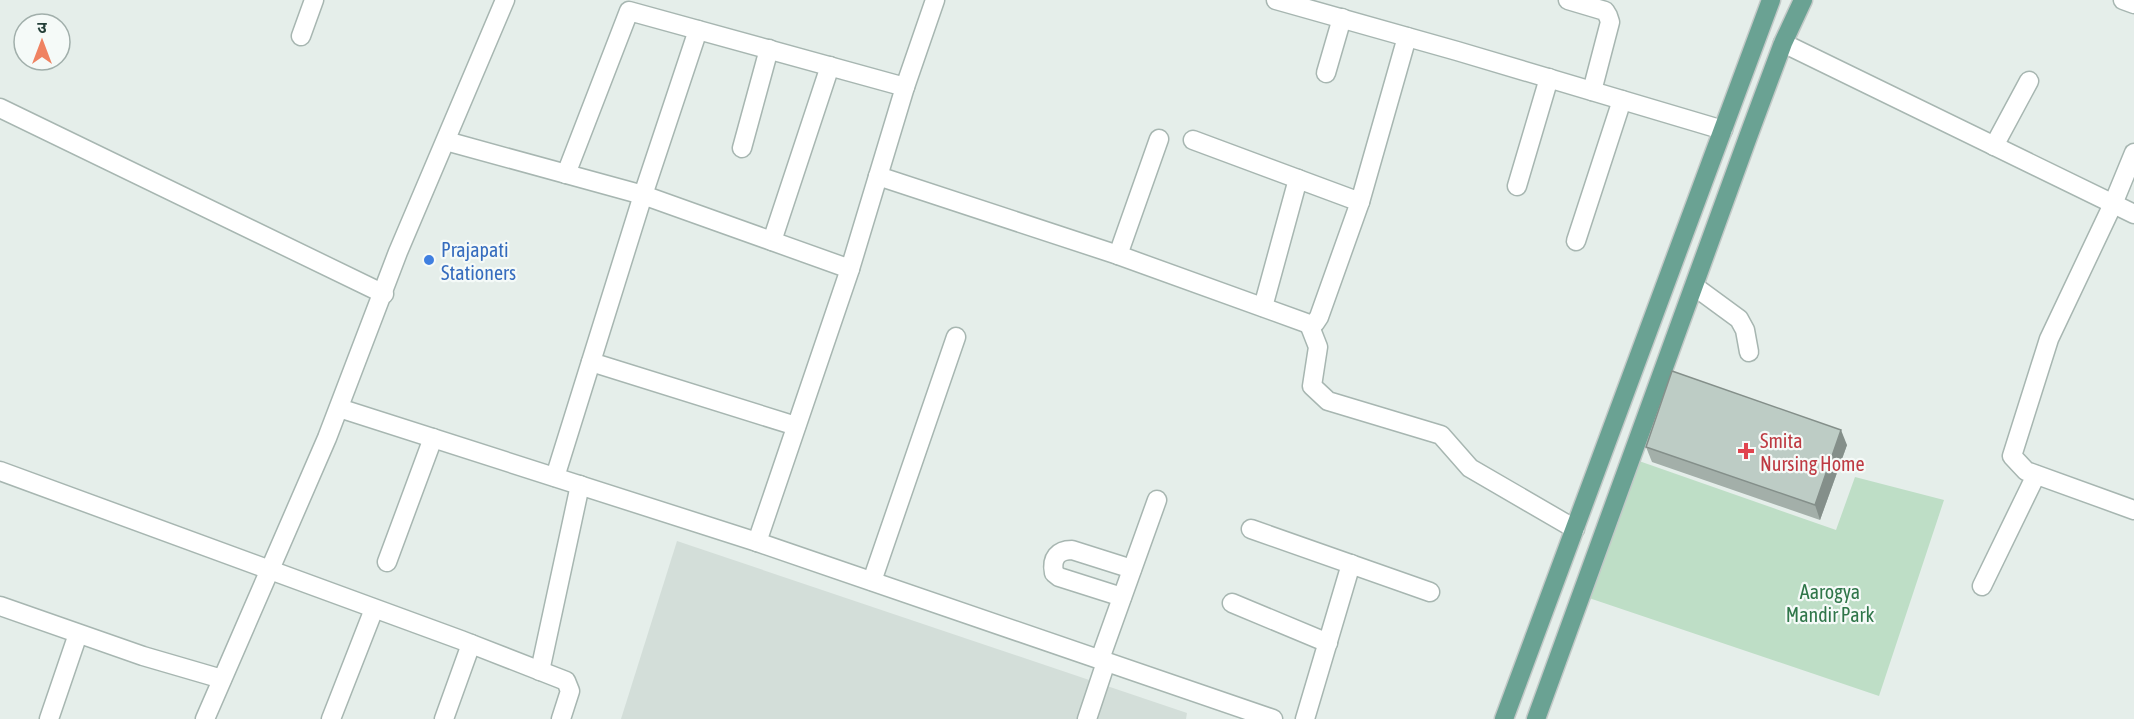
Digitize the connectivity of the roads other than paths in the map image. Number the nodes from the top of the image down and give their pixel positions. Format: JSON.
{"nodes":[{"id":1,"x":314,"y":0,"type":"edge"},
{"id":2,"x":506,"y":0,"type":"edge"},
{"id":3,"x":935,"y":0,"type":"edge"},
{"id":4,"x":1276,"y":0,"type":"edge"},
{"id":5,"x":1568,"y":0,"type":"edge"},
{"id":6,"x":1771,"y":0,"type":"edge"},
{"id":7,"x":1803,"y":0,"type":"edge"},
{"id":8,"x":2123,"y":0,"type":"edge"},
{"id":9,"x":2134,"y":4,"type":"edge"},
{"id":10,"x":631,"y":5,"type":"edge"},
{"id":11,"x":1334,"y":11,"type":"edge"},
{"id":12,"x":698,"y":30,"type":"junction"},
{"id":13,"x":300,"y":36,"type":"dead end"},
{"id":14,"x":1407,"y":37,"type":"junction"},
{"id":15,"x":1784,"y":43,"type":"junction"},
{"id":16,"x":770,"y":49,"type":"junction"},
{"id":17,"x":830,"y":66,"type":"junction"},
{"id":18,"x":1326,"y":73,"type":"dead end"},
{"id":19,"x":1549,"y":78,"type":"junction"},
{"id":20,"x":2029,"y":81,"type":"dead end"},
{"id":21,"x":905,"y":87,"type":"junction"},
{"id":22,"x":1592,"y":91,"type":"junction"},
{"id":23,"x":1622,"y":100,"type":"junction"},
{"id":24,"x":0,"y":108,"type":"edge"},
{"id":25,"x":1723,"y":130,"type":"junction"},
{"id":26,"x":1159,"y":139,"type":"dead end"},
{"id":27,"x":1194,"y":140,"type":"dead end"},
{"id":28,"x":446,"y":141,"type":"junction"},
{"id":29,"x":1994,"y":146,"type":"junction"},
{"id":30,"x":742,"y":148,"type":"dead end"},
{"id":31,"x":2134,"y":153,"type":"edge"},
{"id":32,"x":566,"y":174,"type":"junction"},
{"id":33,"x":878,"y":176,"type":"junction"},
{"id":34,"x":1298,"y":179,"type":"junction"},
{"id":35,"x":1517,"y":186,"type":"dead end"},
{"id":36,"x":643,"y":195,"type":"junction"},
{"id":37,"x":1360,"y":202,"type":"junction"},
{"id":38,"x":2113,"y":204,"type":"junction"},
{"id":39,"x":2134,"y":214,"type":"edge"},
{"id":40,"x":772,"y":241,"type":"junction"},
{"id":41,"x":1576,"y":241,"type":"dead end"},
{"id":42,"x":1118,"y":255,"type":"junction"},
{"id":43,"x":850,"y":269,"type":"junction"},
{"id":44,"x":1694,"y":286,"type":"junction"},
{"id":45,"x":384,"y":294,"type":"junction"},
{"id":46,"x":1263,"y":307,"type":"junction"},
{"id":47,"x":1309,"y":324,"type":"junction"},
{"id":48,"x":956,"y":337,"type":"dead end"},
{"id":49,"x":1749,"y":352,"type":"dead end"},
{"id":50,"x":591,"y":362,"type":"junction"},
{"id":51,"x":339,"y":408,"type":"junction"},
{"id":52,"x":796,"y":426,"type":"junction"},
{"id":53,"x":433,"y":438,"type":"junction"},
{"id":54,"x":0,"y":471,"type":"edge"},
{"id":55,"x":2036,"y":475,"type":"junction"},
{"id":56,"x":555,"y":477,"type":"junction"},
{"id":57,"x":1591,"y":484,"type":"junction"},
{"id":58,"x":580,"y":485,"type":"junction"},
{"id":59,"x":1619,"y":495,"type":"junction"},
{"id":60,"x":1157,"y":500,"type":"dead end"},
{"id":61,"x":2134,"y":510,"type":"edge"},
{"id":62,"x":1251,"y":529,"type":"dead end"},
{"id":63,"x":1575,"y":529,"type":"junction"},
{"id":64,"x":757,"y":542,"type":"junction"},
{"id":65,"x":387,"y":562,"type":"dead end"},
{"id":66,"x":1351,"y":564,"type":"junction"},
{"id":67,"x":1132,"y":569,"type":"junction"},
{"id":68,"x":269,"y":571,"type":"junction"},
{"id":69,"x":872,"y":581,"type":"junction"},
{"id":70,"x":1982,"y":586,"type":"dead end"},
{"id":71,"x":1430,"y":592,"type":"dead end"},
{"id":72,"x":1122,"y":597,"type":"junction"},
{"id":73,"x":1232,"y":603,"type":"dead end"},
{"id":74,"x":0,"y":606,"type":"edge"},
{"id":75,"x":374,"y":609,"type":"junction"},
{"id":76,"x":78,"y":634,"type":"junction"},
{"id":77,"x":1328,"y":643,"type":"junction"},
{"id":78,"x":471,"y":644,"type":"junction"},
{"id":79,"x":1103,"y":661,"type":"junction"},
{"id":80,"x":540,"y":671,"type":"junction"},
{"id":81,"x":222,"y":679,"type":"junction"},
{"id":82,"x":49,"y":719,"type":"edge"},
{"id":83,"x":205,"y":719,"type":"edge"},
{"id":84,"x":331,"y":719,"type":"edge"},
{"id":85,"x":444,"y":719,"type":"edge"},
{"id":86,"x":561,"y":719,"type":"edge"},
{"id":87,"x":1087,"y":719,"type":"edge"},
{"id":88,"x":1274,"y":719,"type":"edge"},
{"id":89,"x":1305,"y":719,"type":"edge"},
{"id":90,"x":1504,"y":719,"type":"edge"},
{"id":91,"x":1536,"y":719,"type":"edge"}],
"edges":[{"from":1,"to":13,"type":"street"},
{"from":2,"to":28,"type":"street"},
{"from":3,"to":21,"type":"street"},
{"from":4,"to":11,"type":"street"},
{"from":5,"to":22,"type":"street"},
{"from":6,"to":25,"type":"main road"},
{"from":7,"to":15,"type":"main road"},
{"from":8,"to":9,"type":"street"},
{"from":10,"to":12,"type":"street"},
{"from":10,"to":32,"type":"street"},
{"from":11,"to":14,"type":"street"},
{"from":11,"to":18,"type":"street"},
{"from":12,"to":16,"type":"street"},
{"from":12,"to":36,"type":"street"},
{"from":14,"to":19,"type":"street"},
{"from":14,"to":37,"type":"street"},
{"from":15,"to":29,"type":"street"},
{"from":15,"to":44,"type":"main road"},
{"from":16,"to":17,"type":"street"},
{"from":16,"to":30,"type":"street"},
{"from":17,"to":21,"type":"street"},
{"from":17,"to":40,"type":"street"},
{"from":19,"to":22,"type":"street"},
{"from":19,"to":35,"type":"street"},
{"from":20,"to":29,"type":"street"},
{"from":21,"to":33,"type":"street"},
{"from":22,"to":23,"type":"street"},
{"from":23,"to":25,"type":"street"},
{"from":23,"to":41,"type":"street"},
{"from":24,"to":45,"type":"street"},
{"from":25,"to":57,"type":"main road"},
{"from":26,"to":42,"type":"street"},
{"from":27,"to":34,"type":"street"},
{"from":28,"to":32,"type":"street"},
{"from":28,"to":45,"type":"street"},
{"from":29,"to":38,"type":"street"},
{"from":31,"to":38,"type":"street"},
{"from":32,"to":36,"type":"street"},
{"from":33,"to":42,"type":"street"},
{"from":33,"to":43,"type":"street"},
{"from":34,"to":37,"type":"street"},
{"from":34,"to":46,"type":"street"},
{"from":36,"to":40,"type":"street"},
{"from":36,"to":50,"type":"street"},
{"from":37,"to":47,"type":"street"},
{"from":38,"to":39,"type":"street"},
{"from":38,"to":55,"type":"street"},
{"from":40,"to":43,"type":"street"},
{"from":42,"to":46,"type":"street"},
{"from":43,"to":52,"type":"street"},
{"from":44,"to":49,"type":"street"},
{"from":44,"to":59,"type":"main road"},
{"from":45,"to":51,"type":"street"},
{"from":46,"to":47,"type":"street"},
{"from":47,"to":63,"type":"street"},
{"from":48,"to":69,"type":"street"},
{"from":50,"to":52,"type":"street"},
{"from":50,"to":56,"type":"street"},
{"from":51,"to":53,"type":"street"},
{"from":51,"to":68,"type":"street"},
{"from":52,"to":64,"type":"street"},
{"from":53,"to":56,"type":"street"},
{"from":53,"to":65,"type":"street"},
{"from":54,"to":68,"type":"street"},
{"from":55,"to":61,"type":"street"},
{"from":55,"to":70,"type":"street"},
{"from":56,"to":58,"type":"street"},
{"from":57,"to":59,"type":"main road"},
{"from":57,"to":63,"type":"main road"},
{"from":58,"to":64,"type":"street"},
{"from":58,"to":80,"type":"street"},
{"from":59,"to":91,"type":"main road"},
{"from":60,"to":67,"type":"street"},
{"from":62,"to":66,"type":"street"},
{"from":63,"to":90,"type":"main road"},
{"from":64,"to":69,"type":"street"},
{"from":66,"to":71,"type":"street"},
{"from":66,"to":77,"type":"street"},
{"from":67,"to":72,"type":"street"},
{"from":67,"to":72,"type":"street"},
{"from":68,"to":75,"type":"street"},
{"from":68,"to":81,"type":"street"},
{"from":69,"to":79,"type":"street"},
{"from":72,"to":79,"type":"street"},
{"from":73,"to":77,"type":"street"},
{"from":74,"to":76,"type":"street"},
{"from":75,"to":78,"type":"street"},
{"from":75,"to":84,"type":"street"},
{"from":76,"to":81,"type":"street"},
{"from":76,"to":82,"type":"street"},
{"from":77,"to":89,"type":"street"},
{"from":78,"to":80,"type":"street"},
{"from":78,"to":85,"type":"street"},
{"from":79,"to":87,"type":"street"},
{"from":79,"to":88,"type":"street"},
{"from":80,"to":86,"type":"street"},
{"from":81,"to":83,"type":"street"}]}
